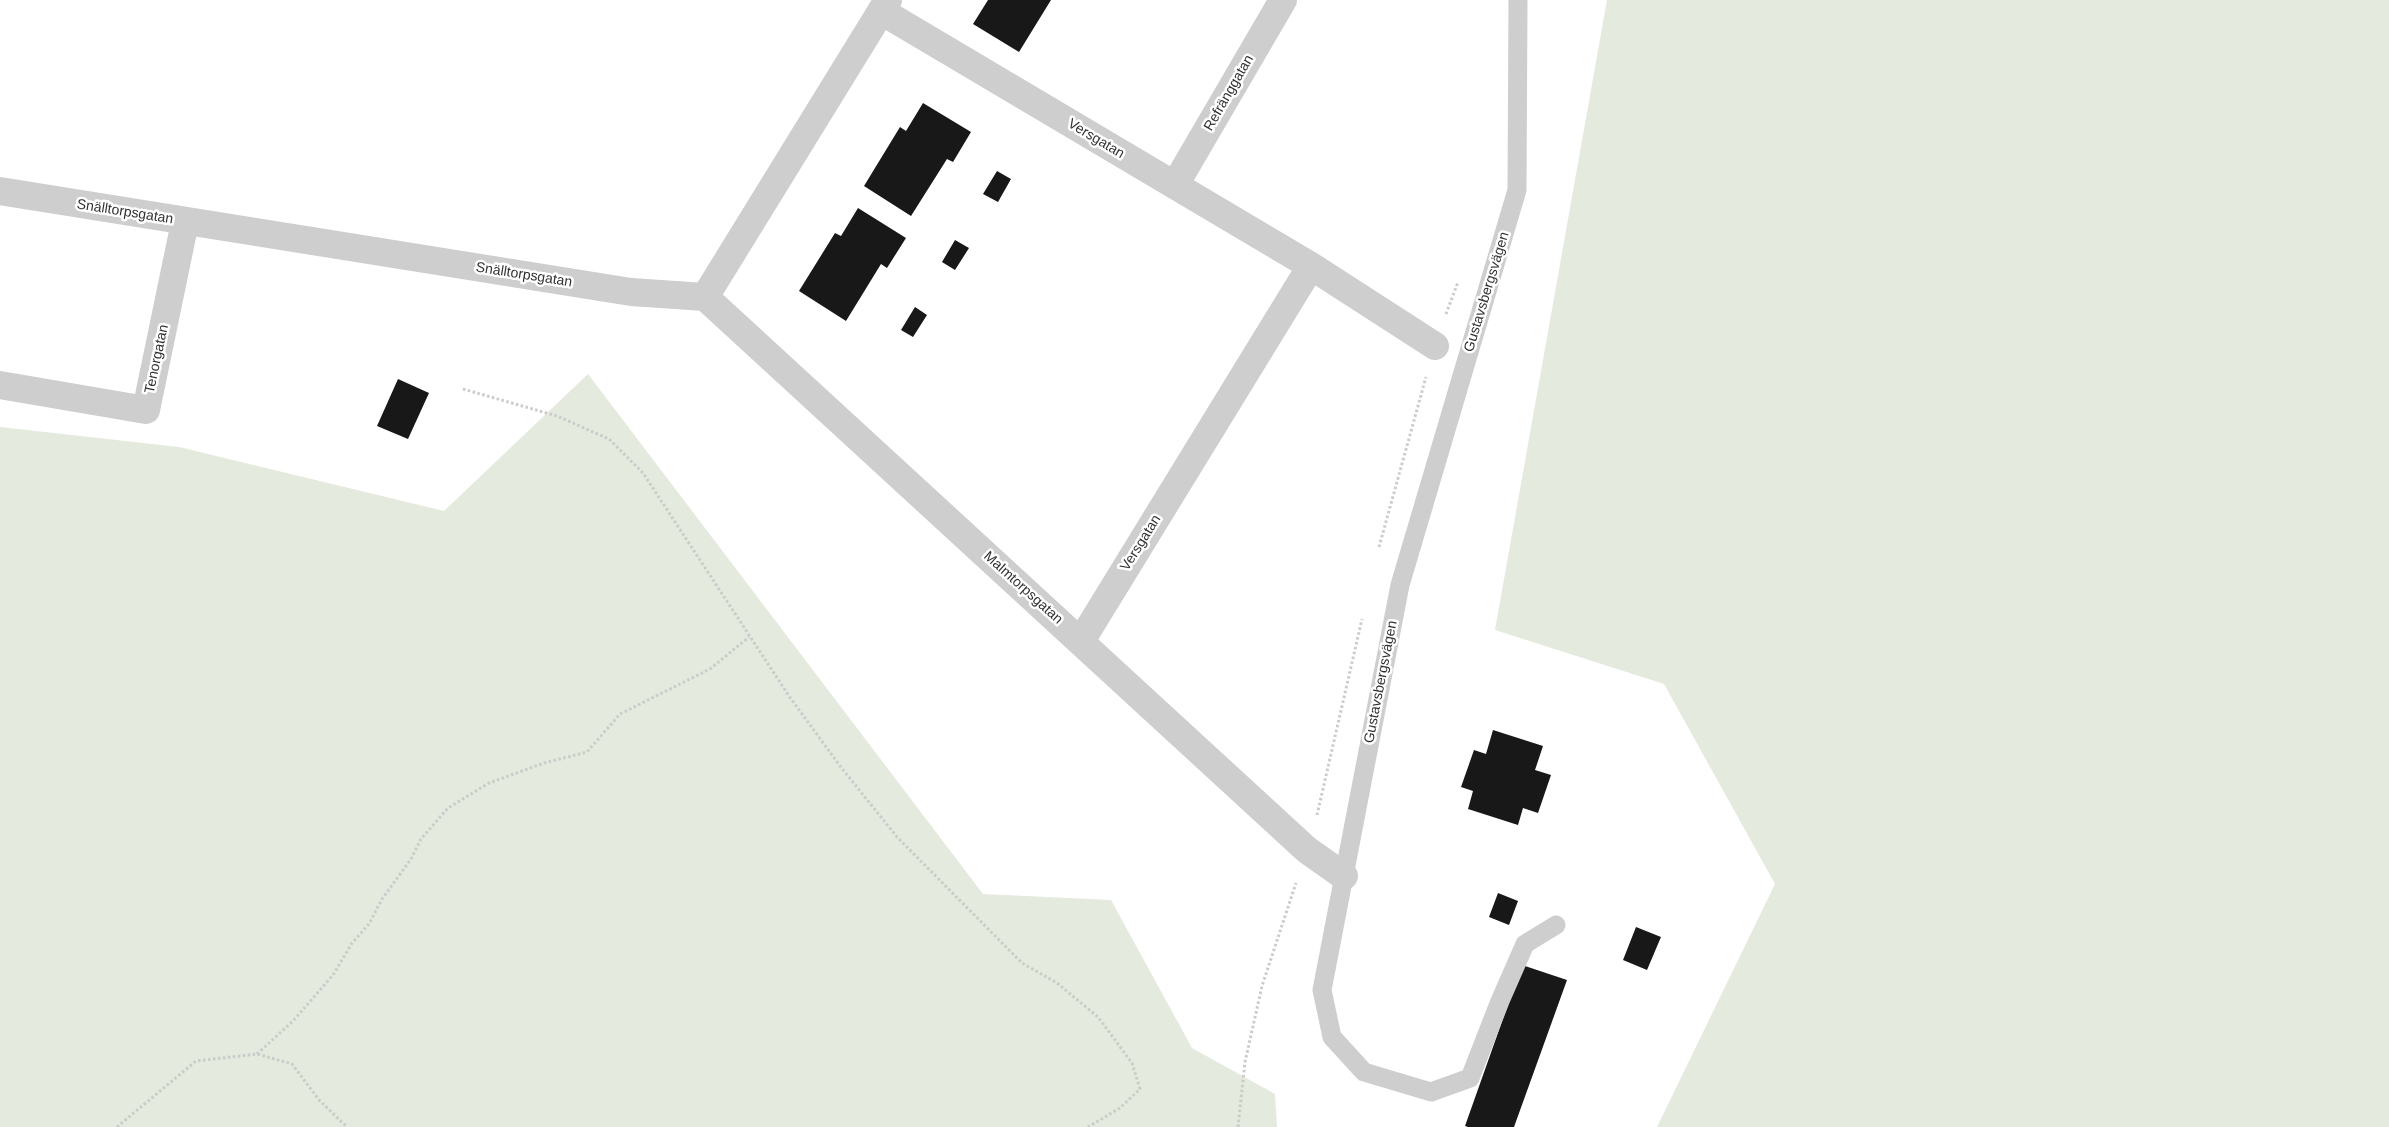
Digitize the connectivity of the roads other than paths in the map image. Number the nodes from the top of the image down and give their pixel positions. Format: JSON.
{"nodes":[{"id":1,"x":1283,"y":0,"type":"edge"},
{"id":2,"x":1518,"y":0,"type":"edge"},
{"id":3,"x":884,"y":6,"type":"edge"},
{"id":4,"x":1175,"y":185,"type":"junction"},
{"id":5,"x":0,"y":191,"type":"edge"},
{"id":6,"x":185,"y":222,"type":"junction"},
{"id":7,"x":1312,"y":266,"type":"junction"},
{"id":8,"x":705,"y":298,"type":"junction"},
{"id":9,"x":1434,"y":346,"type":"dead end"},
{"id":10,"x":0,"y":385,"type":"edge"},
{"id":11,"x":1081,"y":641,"type":"junction"},
{"id":12,"x":1344,"y":876,"type":"junction"},
{"id":13,"x":1556,"y":925,"type":"dead end"}],
"edges":[{"from":1,"to":4,"type":"street","name":"Refränggatan"},
{"from":2,"to":12,"type":"lane","name":"Gustavsbergsvägen"},
{"from":3,"to":4,"type":"street","name":"Versgatan"},
{"from":3,"to":8,"type":"street"},
{"from":4,"to":7,"type":"street","name":"Versgatan"},
{"from":5,"to":6,"type":"street","name":"Snälltorpsgatan"},
{"from":6,"to":8,"type":"street","name":"Snälltorpsgatan"},
{"from":6,"to":10,"type":"street","name":"Tenorgatan"},
{"from":7,"to":9,"type":"street","name":"Versgatan"},
{"from":7,"to":11,"type":"street","name":"Versgatan"},
{"from":8,"to":11,"type":"street","name":"Malmtorpsgatan"},
{"from":11,"to":12,"type":"street","name":"Malmtorpsgatan"},
{"from":12,"to":13,"type":"lane","name":"Gustavsbergsvägen"}]}
